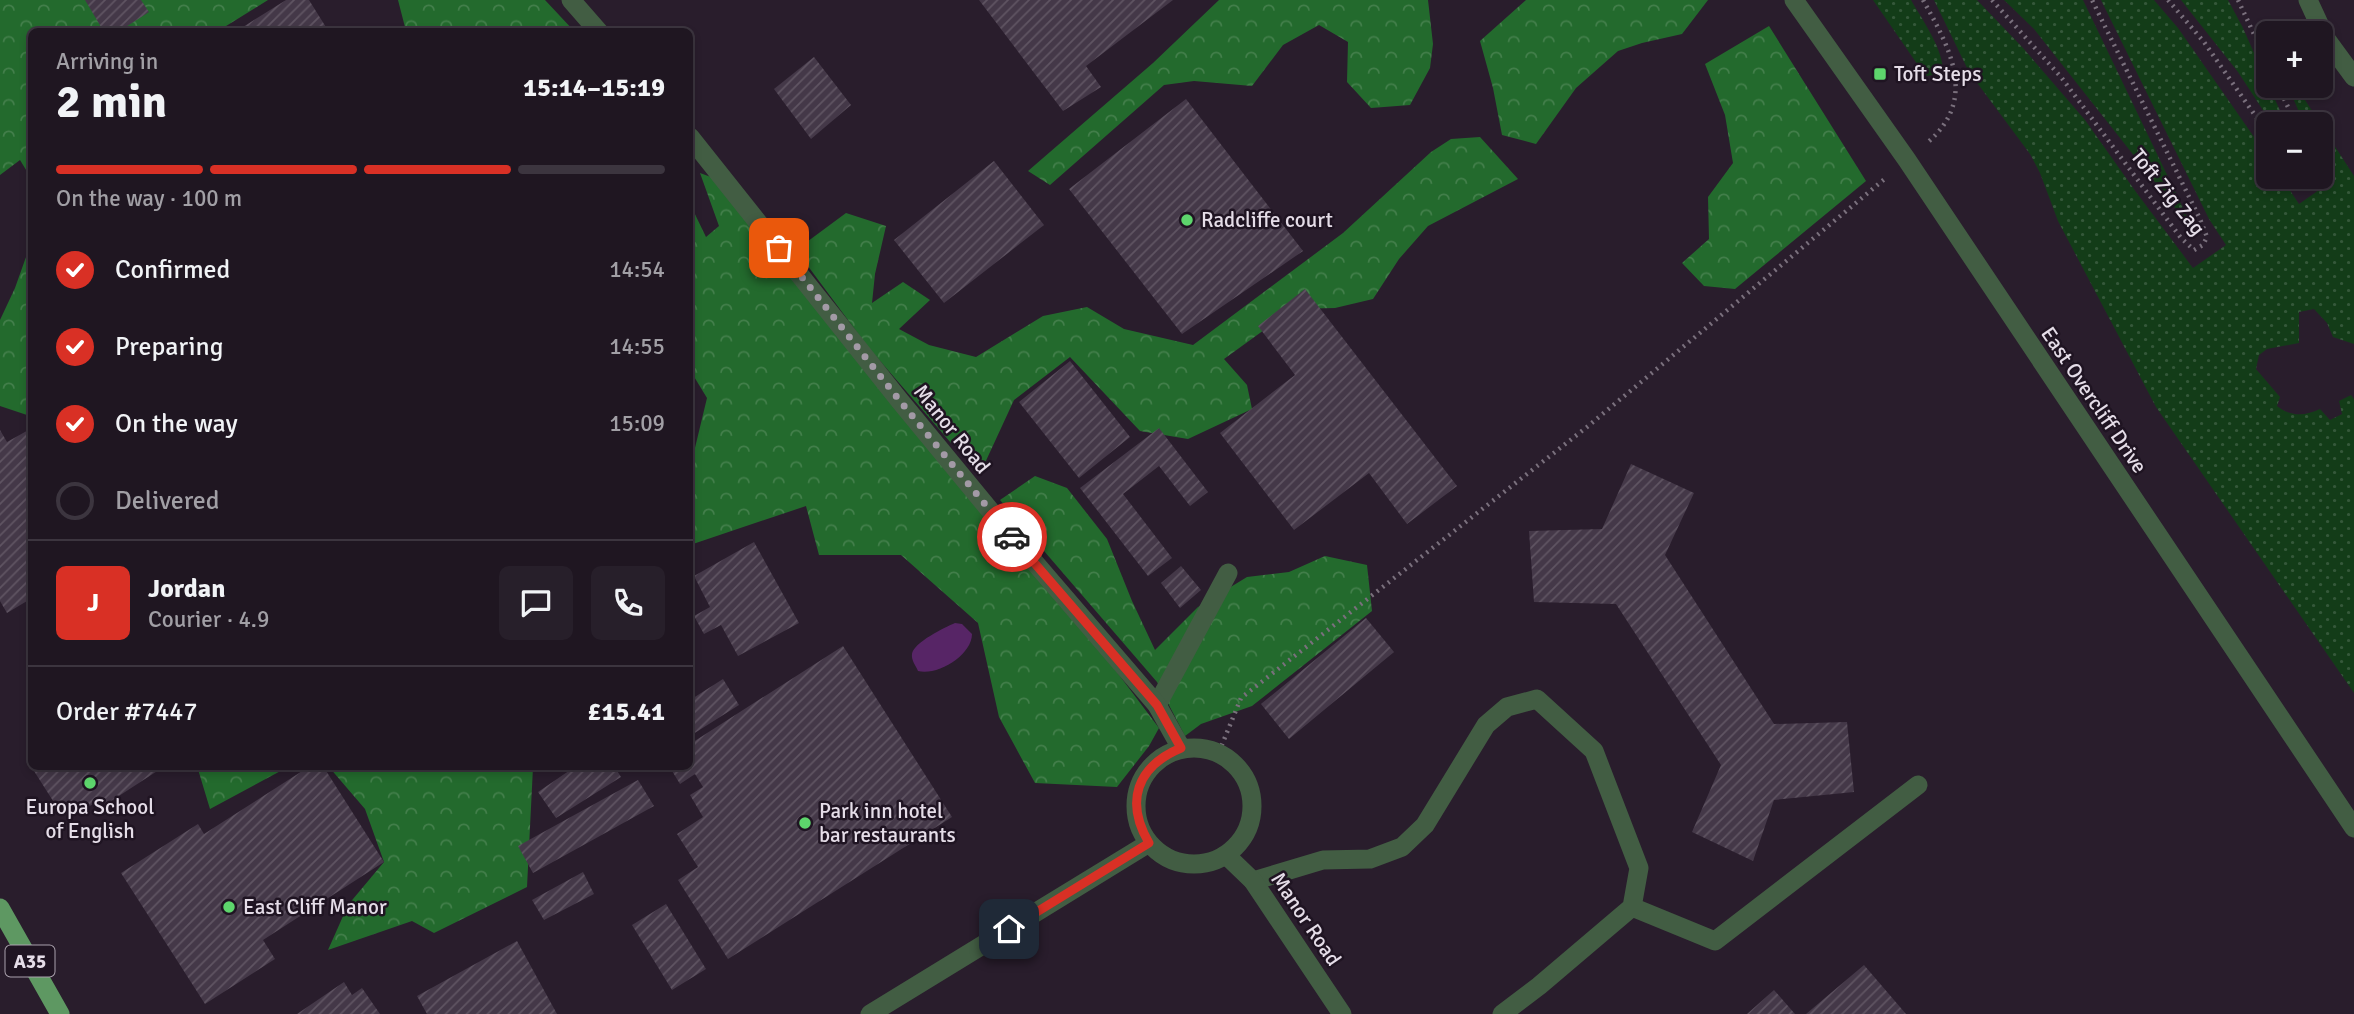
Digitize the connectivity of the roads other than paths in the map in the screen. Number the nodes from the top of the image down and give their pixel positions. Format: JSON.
{"nodes":[{"id":1,"x":571,"y":0,"type":"edge"},
{"id":2,"x":1794,"y":0,"type":"edge"},
{"id":3,"x":2308,"y":0,"type":"edge"},
{"id":4,"x":596,"y":28,"type":"edge"},
{"id":5,"x":2354,"y":77,"type":"edge"},
{"id":6,"x":693,"y":141,"type":"edge"},
{"id":7,"x":1228,"y":573,"type":"dead end"},
{"id":8,"x":1157,"y":705,"type":"junction"},
{"id":9,"x":1181,"y":748,"type":"junction"},
{"id":10,"x":1918,"y":785,"type":"dead end"},
{"id":11,"x":2354,"y":828,"type":"edge"},
{"id":12,"x":1149,"y":843,"type":"junction"},
{"id":13,"x":1226,"y":855,"type":"junction"},
{"id":14,"x":1253,"y":881,"type":"junction"},
{"id":15,"x":1632,"y":907,"type":"junction"},
{"id":16,"x":0,"y":908,"type":"edge"},
{"id":17,"x":60,"y":1014,"type":"edge"},
{"id":18,"x":870,"y":1014,"type":"edge"},
{"id":19,"x":1342,"y":1014,"type":"edge"},
{"id":20,"x":1502,"y":1014,"type":"edge"}],
"edges":[{"from":1,"to":4,"type":"street"},
{"from":2,"to":11,"type":"street","name":"East Overcliff Drive"},
{"from":3,"to":5,"type":"street"},
{"from":6,"to":8,"type":"street","name":"Manor Road"},
{"from":7,"to":8,"type":"street"},
{"from":8,"to":9,"type":"street","name":"Manor Road"},
{"from":9,"to":12,"type":"street"},
{"from":9,"to":13,"type":"street"},
{"from":10,"to":15,"type":"street"},
{"from":12,"to":13,"type":"street"},
{"from":12,"to":18,"type":"street"},
{"from":13,"to":14,"type":"street","name":"Manor Road"},
{"from":14,"to":15,"type":"street"},
{"from":14,"to":19,"type":"street","name":"Manor Road"},
{"from":15,"to":20,"type":"street"},
{"from":16,"to":17,"type":"main road","number":"A35"}]}
